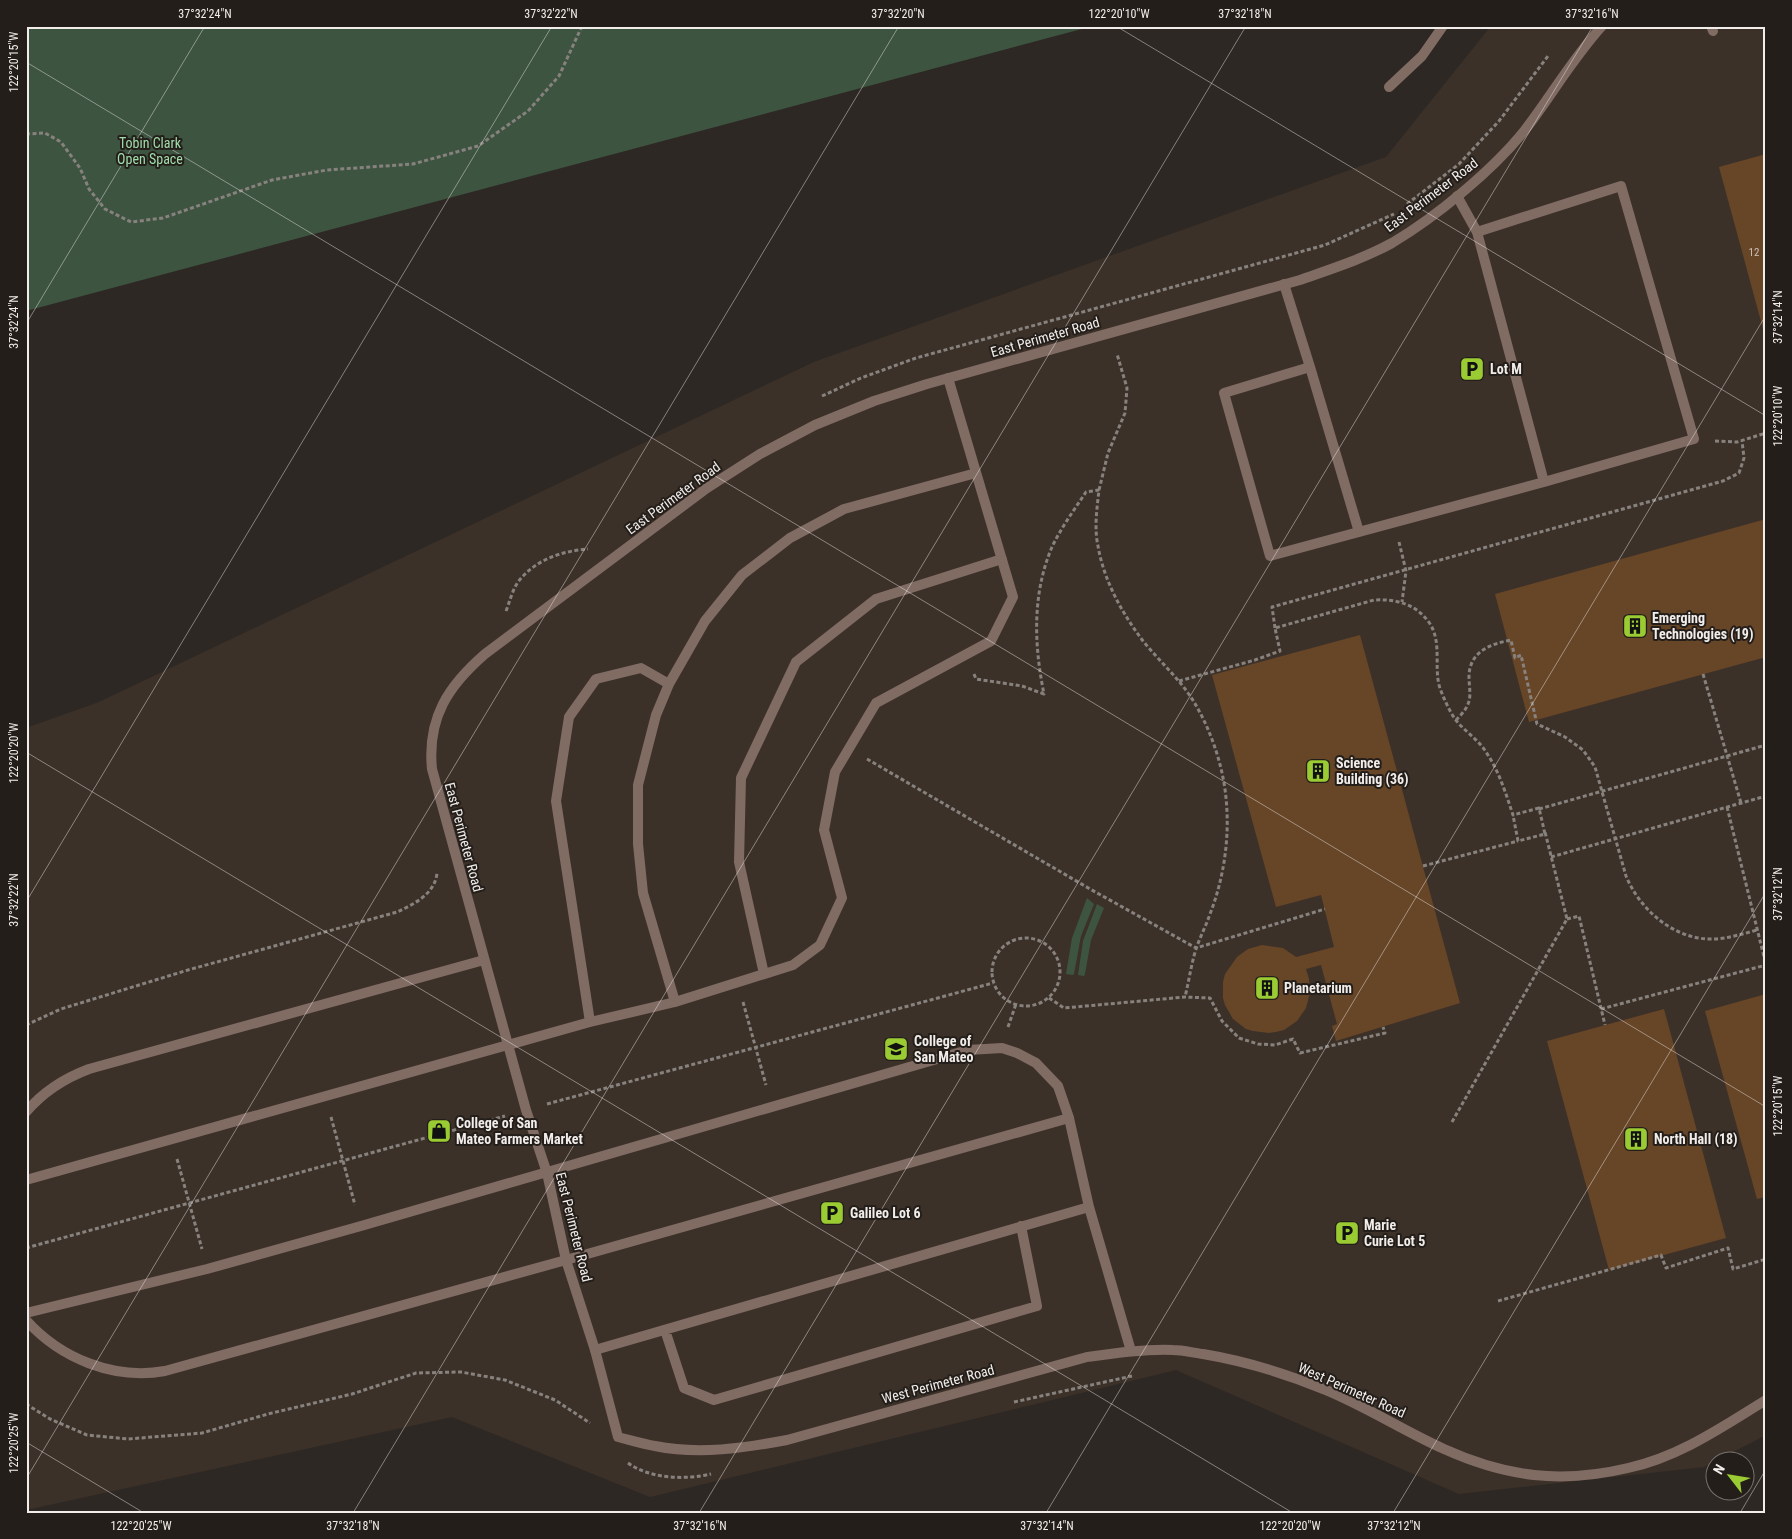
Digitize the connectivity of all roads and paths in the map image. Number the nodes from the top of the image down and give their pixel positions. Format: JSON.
{"nodes":[{"id":1,"x":582,"y":26,"type":"edge"},
{"id":2,"x":1443,"y":26,"type":"edge"},
{"id":3,"x":1602,"y":26,"type":"edge"},
{"id":4,"x":1389,"y":87,"type":"dead end"},
{"id":5,"x":26,"y":134,"type":"edge"},
{"id":6,"x":1456,"y":196,"type":"junction"},
{"id":7,"x":1476,"y":232,"type":"junction"},
{"id":8,"x":1284,"y":284,"type":"junction"},
{"id":9,"x":1112,"y":333,"type":"junction"},
{"id":10,"x":1310,"y":367,"type":"junction"},
{"id":11,"x":948,"y":378,"type":"junction"},
{"id":12,"x":1766,"y":433,"type":"edge"},
{"id":13,"x":1742,"y":441,"type":"junction"},
{"id":14,"x":1737,"y":442,"type":"dead end"},
{"id":15,"x":976,"y":473,"type":"junction"},
{"id":16,"x":1544,"y":482,"type":"junction"},
{"id":17,"x":1099,"y":490,"type":"junction"},
{"id":18,"x":1395,"y":522,"type":"junction"},
{"id":19,"x":1359,"y":532,"type":"junction"},
{"id":20,"x":1002,"y":559,"type":"junction"},
{"id":21,"x":1406,"y":571,"type":"junction"},
{"id":22,"x":1402,"y":602,"type":"junction"},
{"id":23,"x":1275,"y":628,"type":"junction"},
{"id":24,"x":963,"y":656,"type":"junction"},
{"id":25,"x":1703,"y":674,"type":"dead end"},
{"id":26,"x":1179,"y":681,"type":"junction"},
{"id":27,"x":669,"y":684,"type":"junction"},
{"id":28,"x":1456,"y":720,"type":"junction"},
{"id":29,"x":1766,"y":745,"type":"edge"},
{"id":30,"x":849,"y":749,"type":"junction"},
{"id":31,"x":1727,"y":755,"type":"junction"},
{"id":32,"x":1602,"y":790,"type":"junction"},
{"id":33,"x":1766,"y":796,"type":"edge"},
{"id":34,"x":1741,"y":804,"type":"junction"},
{"id":35,"x":1727,"y":807,"type":"junction"},
{"id":36,"x":1539,"y":808,"type":"junction"},
{"id":37,"x":1513,"y":815,"type":"junction"},
{"id":38,"x":1545,"y":834,"type":"junction"},
{"id":39,"x":1615,"y":839,"type":"junction"},
{"id":40,"x":1518,"y":841,"type":"junction"},
{"id":41,"x":1551,"y":857,"type":"junction"},
{"id":42,"x":1423,"y":866,"type":"dead end"},
{"id":43,"x":1325,"y":909,"type":"dead end"},
{"id":44,"x":1567,"y":919,"type":"junction"},
{"id":45,"x":1757,"y":930,"type":"junction"},
{"id":46,"x":1196,"y":948,"type":"junction"},
{"id":47,"x":484,"y":960,"type":"junction"},
{"id":48,"x":1766,"y":965,"type":"edge"},
{"id":49,"x":764,"y":974,"type":"junction"},
{"id":50,"x":738,"y":982,"type":"junction"},
{"id":51,"x":1185,"y":997,"type":"junction"},
{"id":52,"x":1049,"y":998,"type":"junction"},
{"id":53,"x":675,"y":1002,"type":"junction"},
{"id":54,"x":1601,"y":1009,"type":"junction"},
{"id":55,"x":590,"y":1022,"type":"junction"},
{"id":56,"x":1605,"y":1025,"type":"dead end"},
{"id":57,"x":1383,"y":1027,"type":"dead end"},
{"id":58,"x":508,"y":1045,"type":"junction"},
{"id":59,"x":325,"y":1094,"type":"junction"},
{"id":60,"x":773,"y":1107,"type":"junction"},
{"id":61,"x":26,"y":1112,"type":"edge"},
{"id":62,"x":1070,"y":1118,"type":"junction"},
{"id":63,"x":1452,"y":1122,"type":"dead end"},
{"id":64,"x":171,"y":1139,"type":"junction"},
{"id":65,"x":547,"y":1173,"type":"junction"},
{"id":66,"x":26,"y":1180,"type":"edge"},
{"id":67,"x":1089,"y":1207,"type":"junction"},
{"id":68,"x":361,"y":1226,"type":"junction"},
{"id":69,"x":1021,"y":1226,"type":"junction"},
{"id":70,"x":1766,"y":1259,"type":"edge"},
{"id":71,"x":566,"y":1260,"type":"junction"},
{"id":72,"x":207,"y":1268,"type":"junction"},
{"id":73,"x":1498,"y":1301,"type":"dead end"},
{"id":74,"x":26,"y":1313,"type":"edge"},
{"id":75,"x":26,"y":1320,"type":"edge"},
{"id":76,"x":665,"y":1330,"type":"junction"},
{"id":77,"x":594,"y":1350,"type":"junction"},
{"id":78,"x":1131,"y":1351,"type":"junction"},
{"id":79,"x":1132,"y":1376,"type":"dead end"},
{"id":80,"x":1766,"y":1400,"type":"edge"},
{"id":81,"x":1012,"y":1403,"type":"dead end"},
{"id":82,"x":26,"y":1404,"type":"edge"},
{"id":83,"x":594,"y":1429,"type":"dead end"},
{"id":84,"x":618,"y":1437,"type":"joint"},
{"id":85,"x":626,"y":1462,"type":"dead end"},
{"id":86,"x":713,"y":1473,"type":"dead end"}],
"edges":[{"from":1,"to":5,"type":"path"},
{"from":2,"to":4,"type":"street"},
{"from":3,"to":6,"type":"street","name":"East Perimeter Road"},
{"from":6,"to":7,"type":"street"},
{"from":6,"to":8,"type":"street","name":"East Perimeter Road"},
{"from":7,"to":16,"type":"street"},
{"from":7,"to":16,"type":"street"},
{"from":8,"to":9,"type":"street","name":"East Perimeter Road"},
{"from":8,"to":10,"type":"street"},
{"from":9,"to":11,"type":"street","name":"East Perimeter Road"},
{"from":9,"to":17,"type":"path"},
{"from":10,"to":19,"type":"street"},
{"from":10,"to":19,"type":"street"},
{"from":11,"to":15,"type":"street"},
{"from":11,"to":47,"type":"street","name":"East Perimeter Road"},
{"from":12,"to":13,"type":"path"},
{"from":13,"to":14,"type":"path"},
{"from":13,"to":21,"type":"path"},
{"from":15,"to":20,"type":"street"},
{"from":15,"to":27,"type":"street"},
{"from":16,"to":18,"type":"street"},
{"from":17,"to":24,"type":"path"},
{"from":17,"to":26,"type":"path"},
{"from":18,"to":19,"type":"street"},
{"from":18,"to":21,"type":"path"},
{"from":20,"to":24,"type":"street"},
{"from":20,"to":49,"type":"street"},
{"from":21,"to":22,"type":"path"},
{"from":21,"to":23,"type":"path"},
{"from":22,"to":23,"type":"path"},
{"from":22,"to":28,"type":"path"},
{"from":23,"to":26,"type":"path"},
{"from":24,"to":30,"type":"street"},
{"from":25,"to":31,"type":"path"},
{"from":26,"to":46,"type":"path"},
{"from":27,"to":53,"type":"street"},
{"from":27,"to":55,"type":"street"},
{"from":28,"to":32,"type":"path"},
{"from":28,"to":37,"type":"path"},
{"from":29,"to":31,"type":"path"},
{"from":30,"to":46,"type":"path"},
{"from":30,"to":49,"type":"street"},
{"from":31,"to":32,"type":"path"},
{"from":31,"to":34,"type":"path"},
{"from":32,"to":36,"type":"path"},
{"from":32,"to":39,"type":"path"},
{"from":33,"to":34,"type":"path"},
{"from":34,"to":35,"type":"path"},
{"from":35,"to":39,"type":"path"},
{"from":35,"to":45,"type":"path"},
{"from":36,"to":37,"type":"path"},
{"from":36,"to":38,"type":"path"},
{"from":37,"to":40,"type":"path"},
{"from":38,"to":40,"type":"path"},
{"from":38,"to":41,"type":"path"},
{"from":39,"to":41,"type":"path"},
{"from":39,"to":45,"type":"path"},
{"from":40,"to":42,"type":"path"},
{"from":41,"to":44,"type":"path"},
{"from":43,"to":46,"type":"path"},
{"from":44,"to":54,"type":"path"},
{"from":44,"to":63,"type":"path"},
{"from":45,"to":48,"type":"path"},
{"from":46,"to":51,"type":"path"},
{"from":47,"to":58,"type":"street","name":"East Perimeter Road"},
{"from":47,"to":61,"type":"street"},
{"from":48,"to":54,"type":"path"},
{"from":49,"to":50,"type":"street"},
{"from":50,"to":53,"type":"street"},
{"from":50,"to":60,"type":"path"},
{"from":51,"to":52,"type":"path"},
{"from":51,"to":57,"type":"path"},
{"from":52,"to":52,"type":"path"},
{"from":53,"to":55,"type":"street"},
{"from":54,"to":56,"type":"path"},
{"from":55,"to":58,"type":"street"},
{"from":58,"to":59,"type":"street"},
{"from":58,"to":65,"type":"street","name":"East Perimeter Road"},
{"from":59,"to":64,"type":"street"},
{"from":59,"to":68,"type":"path"},
{"from":60,"to":62,"type":"street"},
{"from":60,"to":65,"type":"street"},
{"from":62,"to":67,"type":"street"},
{"from":62,"to":71,"type":"street"},
{"from":64,"to":66,"type":"street"},
{"from":64,"to":72,"type":"path"},
{"from":65,"to":68,"type":"street"},
{"from":65,"to":71,"type":"street","name":"East Perimeter Road"},
{"from":67,"to":69,"type":"street"},
{"from":67,"to":78,"type":"street"},
{"from":68,"to":72,"type":"street"},
{"from":69,"to":76,"type":"street"},
{"from":69,"to":76,"type":"street"},
{"from":70,"to":73,"type":"path"},
{"from":71,"to":75,"type":"street"},
{"from":71,"to":77,"type":"street","name":"East Perimeter Road"},
{"from":72,"to":74,"type":"street"},
{"from":76,"to":77,"type":"street"},
{"from":77,"to":84,"type":"street","name":"East Perimeter Road"},
{"from":78,"to":80,"type":"street","name":"West Perimeter Road"},
{"from":78,"to":84,"type":"street","name":"West Perimeter Road"},
{"from":79,"to":81,"type":"path"},
{"from":82,"to":83,"type":"path"},
{"from":85,"to":86,"type":"path"}]}
